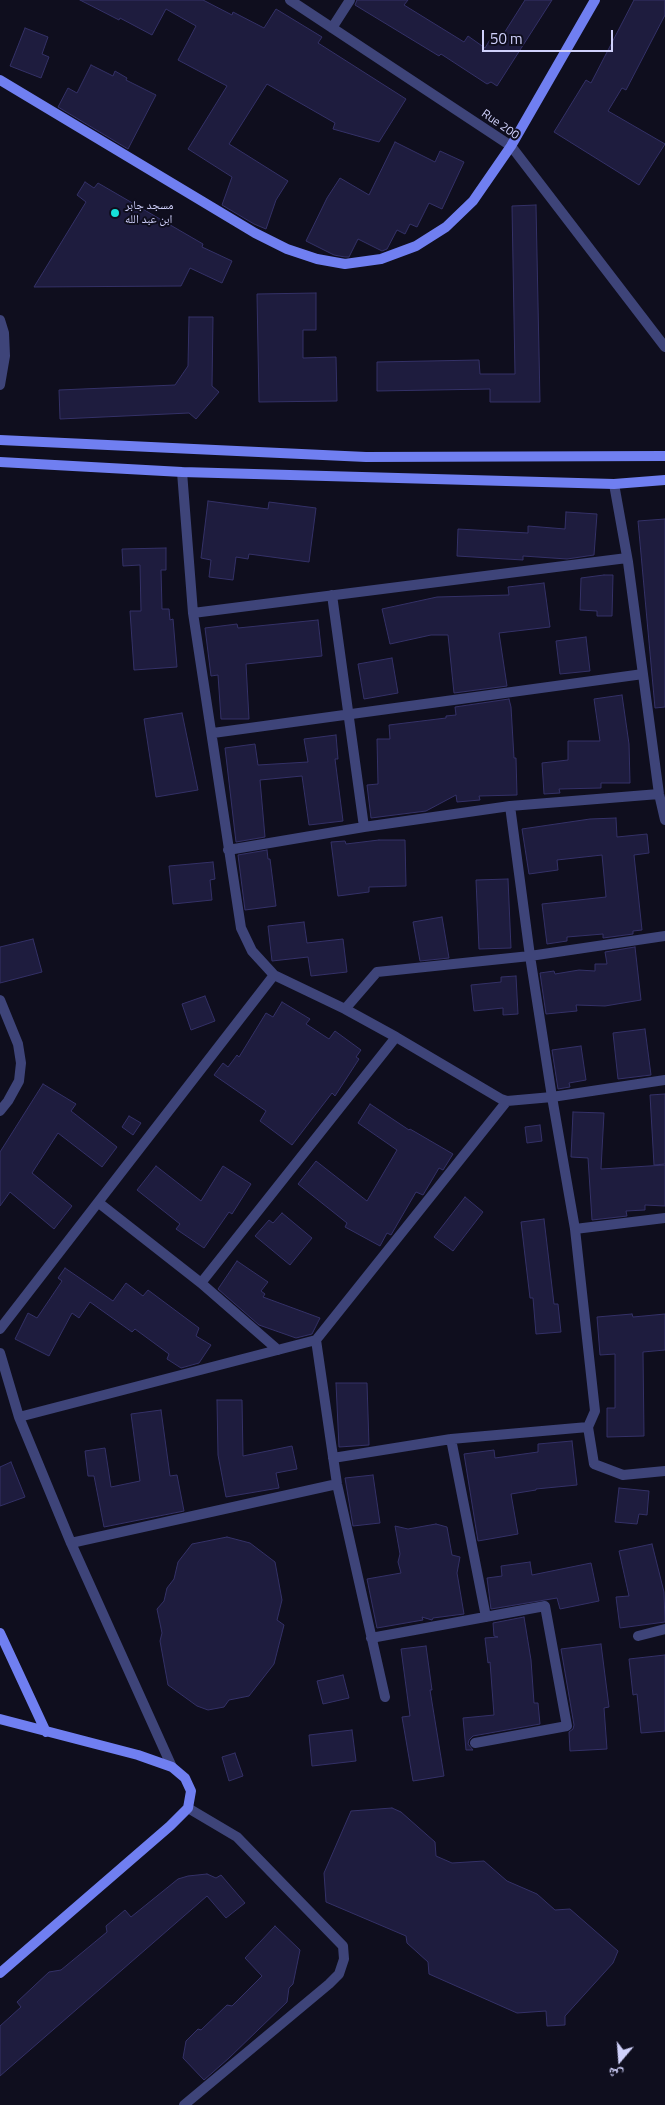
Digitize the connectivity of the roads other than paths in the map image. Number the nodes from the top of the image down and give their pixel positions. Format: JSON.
{"nodes":[{"id":1,"x":290,"y":0,"type":"edge"},
{"id":2,"x":350,"y":0,"type":"edge"},
{"id":3,"x":595,"y":0,"type":"edge"},
{"id":4,"x":332,"y":28,"type":"junction"},
{"id":5,"x":0,"y":80,"type":"edge"},
{"id":6,"x":511,"y":146,"type":"junction"},
{"id":7,"x":0,"y":320,"type":"edge"},
{"id":8,"x":665,"y":347,"type":"edge"},
{"id":9,"x":0,"y":385,"type":"edge"},
{"id":10,"x":0,"y":440,"type":"edge"},
{"id":11,"x":665,"y":456,"type":"edge"},
{"id":12,"x":0,"y":462,"type":"edge"},
{"id":13,"x":182,"y":472,"type":"junction"},
{"id":14,"x":665,"y":480,"type":"edge"},
{"id":15,"x":614,"y":484,"type":"junction"},
{"id":16,"x":627,"y":558,"type":"junction"},
{"id":17,"x":332,"y":595,"type":"junction"},
{"id":18,"x":194,"y":613,"type":"junction"},
{"id":19,"x":643,"y":674,"type":"junction"},
{"id":20,"x":349,"y":714,"type":"junction"},
{"id":21,"x":213,"y":733,"type":"junction"},
{"id":22,"x":659,"y":794,"type":"junction"},
{"id":23,"x":510,"y":806,"type":"junction"},
{"id":24,"x":665,"y":820,"type":"edge"},
{"id":25,"x":364,"y":827,"type":"junction"},
{"id":26,"x":228,"y":850,"type":"junction"},
{"id":27,"x":665,"y":936,"type":"edge"},
{"id":28,"x":530,"y":956,"type":"junction"},
{"id":29,"x":274,"y":976,"type":"junction"},
{"id":30,"x":0,"y":1000,"type":"edge"},
{"id":31,"x":344,"y":1009,"type":"junction"},
{"id":32,"x":396,"y":1037,"type":"junction"},
{"id":33,"x":665,"y":1080,"type":"edge"},
{"id":34,"x":552,"y":1097,"type":"junction"},
{"id":35,"x":507,"y":1101,"type":"junction"},
{"id":36,"x":0,"y":1111,"type":"edge"},
{"id":37,"x":99,"y":1203,"type":"junction"},
{"id":38,"x":665,"y":1218,"type":"edge"},
{"id":39,"x":576,"y":1229,"type":"junction"},
{"id":40,"x":202,"y":1283,"type":"junction"},
{"id":41,"x":0,"y":1329,"type":"edge"},
{"id":42,"x":316,"y":1340,"type":"junction"},
{"id":43,"x":278,"y":1350,"type":"junction"},
{"id":44,"x":0,"y":1353,"type":"edge"},
{"id":45,"x":19,"y":1418,"type":"junction"},
{"id":46,"x":588,"y":1427,"type":"junction"},
{"id":47,"x":451,"y":1439,"type":"junction"},
{"id":48,"x":333,"y":1458,"type":"junction"},
{"id":49,"x":665,"y":1473,"type":"edge"},
{"id":50,"x":336,"y":1484,"type":"junction"},
{"id":51,"x":71,"y":1542,"type":"junction"},
{"id":52,"x":486,"y":1617,"type":"junction"},
{"id":53,"x":665,"y":1629,"type":"edge"},
{"id":54,"x":0,"y":1633,"type":"edge"},
{"id":55,"x":638,"y":1636,"type":"dead end"},
{"id":56,"x":371,"y":1638,"type":"junction"},
{"id":57,"x":385,"y":1698,"type":"dead end"},
{"id":58,"x":0,"y":1719,"type":"edge"},
{"id":59,"x":46,"y":1732,"type":"junction"},
{"id":60,"x":475,"y":1743,"type":"dead end"},
{"id":61,"x":172,"y":1767,"type":"junction"},
{"id":62,"x":188,"y":1808,"type":"junction"},
{"id":63,"x":0,"y":1973,"type":"edge"},
{"id":64,"x":184,"y":2105,"type":"edge"}],
"edges":[{"from":1,"to":4,"type":"street","name":"Rue 200"},
{"from":2,"to":4,"type":"street"},
{"from":3,"to":6,"type":"main road"},
{"from":4,"to":6,"type":"street","name":"Rue 200"},
{"from":5,"to":6,"type":"main road"},
{"from":6,"to":8,"type":"street","name":"Rue 200"},
{"from":7,"to":9,"type":"street"},
{"from":10,"to":11,"type":"main road"},
{"from":12,"to":13,"type":"main road"},
{"from":13,"to":15,"type":"main road"},
{"from":13,"to":18,"type":"street"},
{"from":14,"to":15,"type":"main road"},
{"from":15,"to":16,"type":"street"},
{"from":16,"to":17,"type":"street"},
{"from":16,"to":19,"type":"street"},
{"from":17,"to":18,"type":"street"},
{"from":17,"to":20,"type":"street"},
{"from":18,"to":21,"type":"street"},
{"from":19,"to":20,"type":"street"},
{"from":19,"to":22,"type":"street"},
{"from":20,"to":21,"type":"street"},
{"from":20,"to":25,"type":"street"},
{"from":21,"to":26,"type":"street"},
{"from":22,"to":23,"type":"street"},
{"from":22,"to":24,"type":"street"},
{"from":23,"to":25,"type":"street"},
{"from":23,"to":28,"type":"street"},
{"from":25,"to":26,"type":"street"},
{"from":26,"to":29,"type":"street"},
{"from":27,"to":28,"type":"street"},
{"from":28,"to":31,"type":"street"},
{"from":28,"to":34,"type":"street"},
{"from":29,"to":31,"type":"street"},
{"from":29,"to":37,"type":"street"},
{"from":30,"to":36,"type":"street"},
{"from":31,"to":32,"type":"street"},
{"from":32,"to":35,"type":"street"},
{"from":32,"to":40,"type":"street"},
{"from":33,"to":34,"type":"street"},
{"from":34,"to":35,"type":"street"},
{"from":34,"to":39,"type":"street"},
{"from":35,"to":42,"type":"street"},
{"from":37,"to":40,"type":"street"},
{"from":37,"to":41,"type":"street"},
{"from":38,"to":39,"type":"street"},
{"from":39,"to":46,"type":"street"},
{"from":40,"to":43,"type":"street"},
{"from":42,"to":43,"type":"street"},
{"from":42,"to":48,"type":"street"},
{"from":43,"to":45,"type":"street"},
{"from":44,"to":45,"type":"street"},
{"from":45,"to":51,"type":"street"},
{"from":46,"to":47,"type":"street"},
{"from":46,"to":49,"type":"street"},
{"from":47,"to":48,"type":"street"},
{"from":47,"to":52,"type":"street"},
{"from":48,"to":50,"type":"street"},
{"from":50,"to":51,"type":"street"},
{"from":50,"to":56,"type":"street"},
{"from":51,"to":61,"type":"street"},
{"from":52,"to":56,"type":"street"},
{"from":52,"to":60,"type":"street"},
{"from":53,"to":55,"type":"street"},
{"from":54,"to":59,"type":"main road"},
{"from":56,"to":57,"type":"street"},
{"from":58,"to":59,"type":"main road"},
{"from":59,"to":61,"type":"main road"},
{"from":61,"to":62,"type":"main road"},
{"from":62,"to":63,"type":"main road"},
{"from":62,"to":64,"type":"street"}]}
